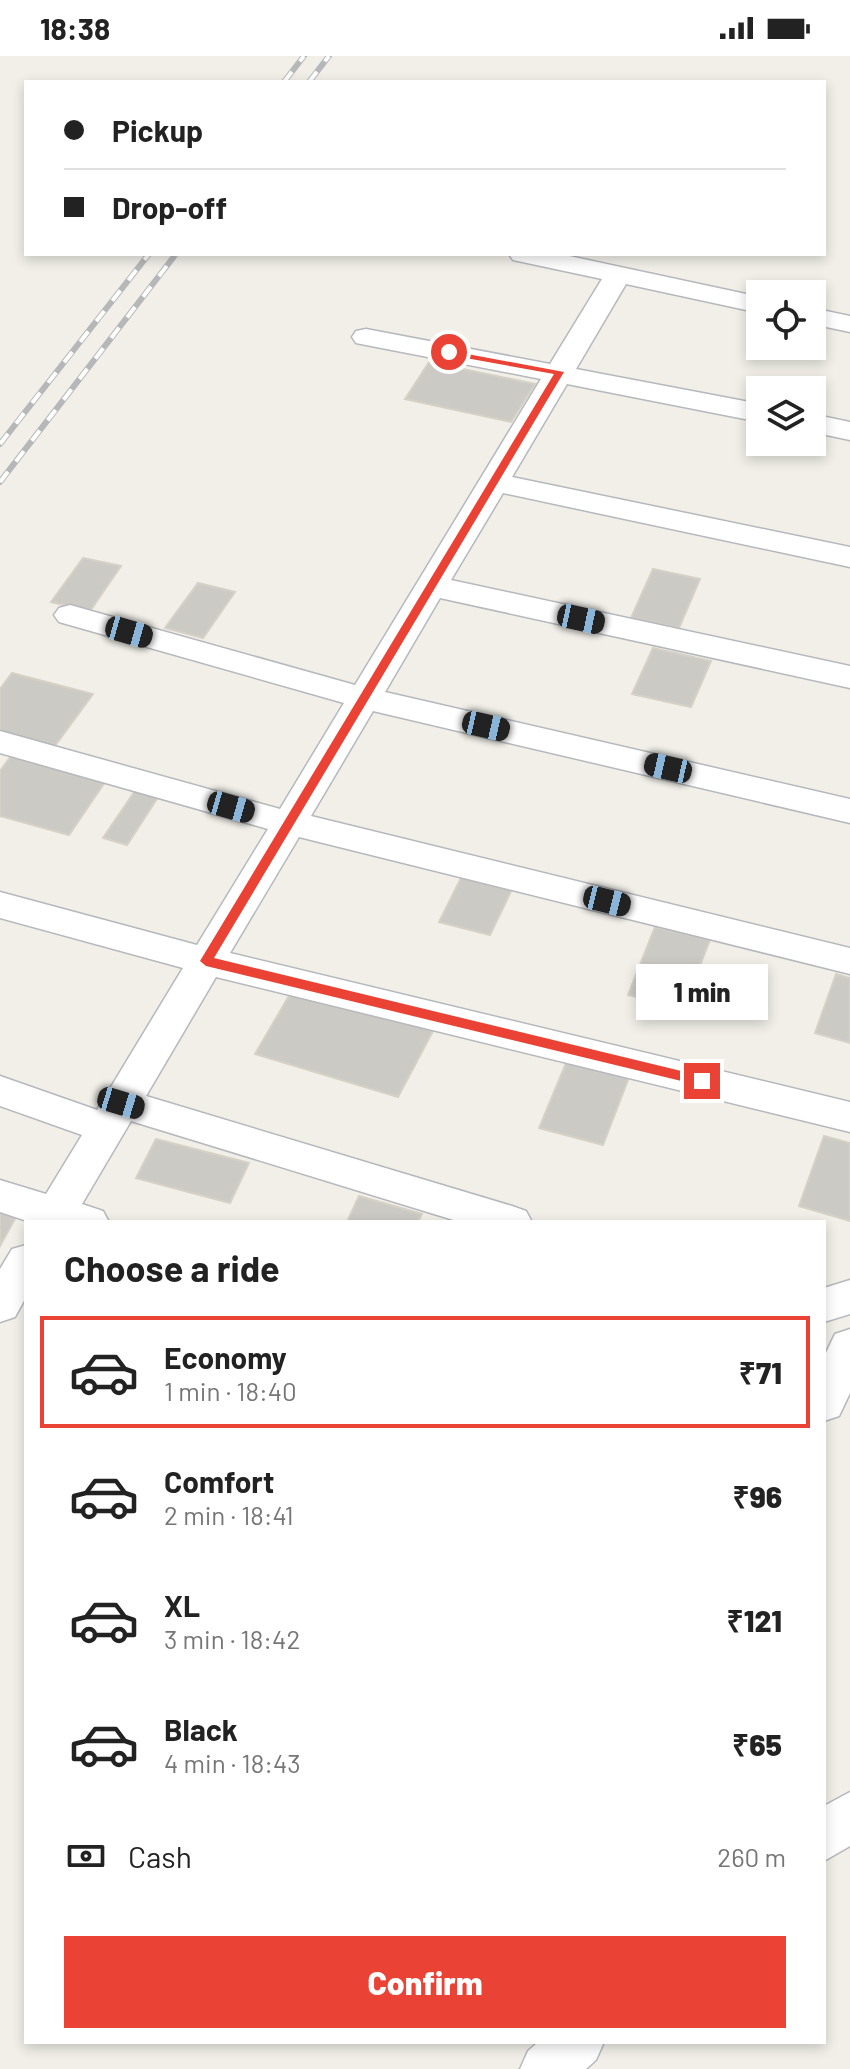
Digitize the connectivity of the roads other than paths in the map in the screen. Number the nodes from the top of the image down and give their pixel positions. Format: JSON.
{"nodes":[{"id":1,"x":531,"y":256,"type":"edge"},
{"id":2,"x":618,"y":275,"type":"junction"},
{"id":3,"x":746,"y":302,"type":"edge"},
{"id":4,"x":826,"y":319,"type":"edge"},
{"id":5,"x":850,"y":324,"type":"edge"},
{"id":6,"x":366,"y":337,"type":"dead end"},
{"id":7,"x":560,"y":372,"type":"junction"},
{"id":8,"x":746,"y":410,"type":"edge"},
{"id":9,"x":826,"y":426,"type":"edge"},
{"id":10,"x":850,"y":431,"type":"edge"},
{"id":11,"x":494,"y":482,"type":"junction"},
{"id":12,"x":850,"y":557,"type":"edge"},
{"id":13,"x":431,"y":586,"type":"junction"},
{"id":14,"x":70,"y":615,"type":"dead end"},
{"id":15,"x":850,"y":677,"type":"edge"},
{"id":16,"x":364,"y":698,"type":"junction"},
{"id":17,"x":0,"y":742,"type":"edge"},
{"id":18,"x":850,"y":811,"type":"edge"},
{"id":19,"x":289,"y":823,"type":"junction"},
{"id":20,"x":0,"y":905,"type":"edge"},
{"id":21,"x":206,"y":961,"type":"junction"},
{"id":22,"x":850,"y":961,"type":"edge"},
{"id":23,"x":0,"y":1091,"type":"edge"},
{"id":24,"x":113,"y":1115,"type":"junction"},
{"id":25,"x":850,"y":1117,"type":"edge"},
{"id":26,"x":0,"y":1196,"type":"edge"},
{"id":27,"x":64,"y":1219,"type":"edge"},
{"id":28,"x":505,"y":1220,"type":"edge"},
{"id":29,"x":24,"y":1264,"type":"edge"},
{"id":30,"x":0,"y":1305,"type":"edge"},
{"id":31,"x":850,"y":1346,"type":"edge"},
{"id":32,"x":826,"y":1399,"type":"edge"},
{"id":33,"x":850,"y":1815,"type":"edge"},
{"id":34,"x":826,"y":1835,"type":"edge"},
{"id":35,"x":576,"y":2044,"type":"edge"},
{"id":36,"x":546,"y":2069,"type":"edge"}],
"edges":[{"from":1,"to":2,"type":"street"},
{"from":2,"to":3,"type":"street"},
{"from":2,"to":7,"type":"street"},
{"from":4,"to":5,"type":"street"},
{"from":6,"to":7,"type":"street"},
{"from":7,"to":8,"type":"street"},
{"from":7,"to":11,"type":"street"},
{"from":9,"to":10,"type":"street"},
{"from":11,"to":12,"type":"street"},
{"from":11,"to":13,"type":"street"},
{"from":13,"to":15,"type":"street"},
{"from":13,"to":16,"type":"street"},
{"from":14,"to":16,"type":"street"},
{"from":16,"to":18,"type":"street"},
{"from":16,"to":19,"type":"street"},
{"from":17,"to":19,"type":"street"},
{"from":19,"to":21,"type":"street"},
{"from":19,"to":22,"type":"street"},
{"from":20,"to":21,"type":"street"},
{"from":21,"to":24,"type":"street"},
{"from":21,"to":25,"type":"street"},
{"from":23,"to":24,"type":"street"},
{"from":24,"to":27,"type":"street"},
{"from":24,"to":28,"type":"street"},
{"from":26,"to":27,"type":"street"},
{"from":29,"to":30,"type":"street"},
{"from":31,"to":32,"type":"street"},
{"from":33,"to":34,"type":"street"},
{"from":35,"to":36,"type":"street"}]}
